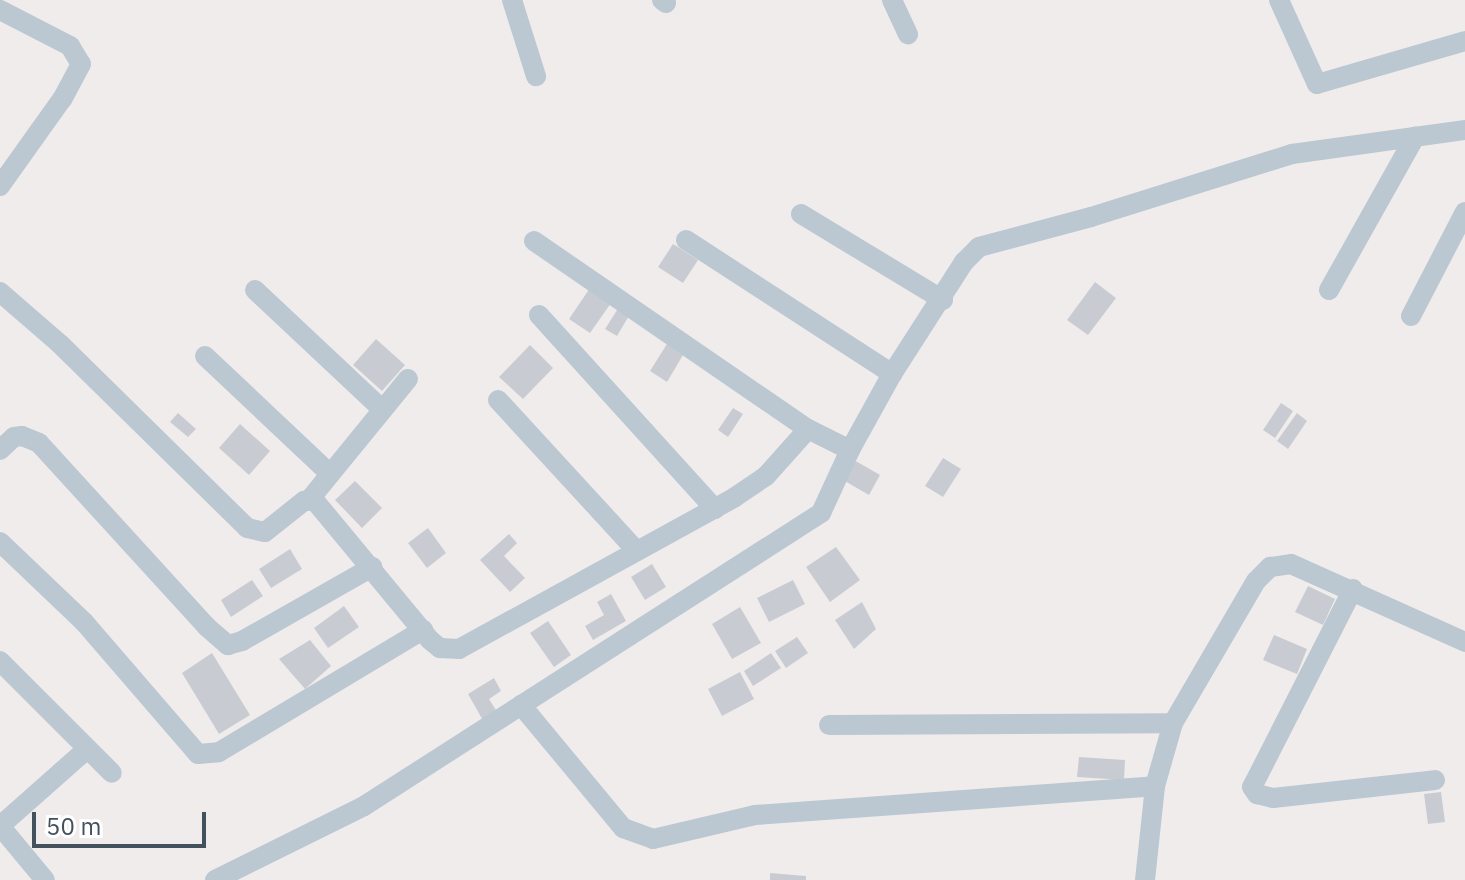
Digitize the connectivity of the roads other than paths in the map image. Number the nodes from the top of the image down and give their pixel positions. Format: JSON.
{"nodes":[{"id":1,"x":512,"y":0,"type":"edge"},
{"id":2,"x":892,"y":0,"type":"edge"},
{"id":3,"x":1279,"y":0,"type":"edge"},
{"id":4,"x":0,"y":10,"type":"edge"},
{"id":5,"x":908,"y":35,"type":"dead end"},
{"id":6,"x":1465,"y":41,"type":"edge"},
{"id":7,"x":536,"y":76,"type":"dead end"},
{"id":8,"x":1465,"y":130,"type":"edge"},
{"id":9,"x":1415,"y":137,"type":"junction"},
{"id":10,"x":0,"y":186,"type":"edge"},
{"id":11,"x":1465,"y":212,"type":"edge"},
{"id":12,"x":801,"y":214,"type":"dead end"},
{"id":13,"x":686,"y":240,"type":"dead end"},
{"id":14,"x":534,"y":241,"type":"dead end"},
{"id":15,"x":255,"y":290,"type":"dead end"},
{"id":16,"x":1329,"y":290,"type":"dead end"},
{"id":17,"x":0,"y":292,"type":"edge"},
{"id":18,"x":943,"y":300,"type":"junction"},
{"id":19,"x":539,"y":315,"type":"dead end"},
{"id":20,"x":1411,"y":316,"type":"dead end"},
{"id":21,"x":205,"y":356,"type":"dead end"},
{"id":22,"x":892,"y":374,"type":"junction"},
{"id":23,"x":408,"y":379,"type":"dead end"},
{"id":24,"x":498,"y":400,"type":"dead end"},
{"id":25,"x":383,"y":410,"type":"junction"},
{"id":26,"x":808,"y":429,"type":"junction"},
{"id":27,"x":0,"y":450,"type":"edge"},
{"id":28,"x":850,"y":450,"type":"junction"},
{"id":29,"x":330,"y":474,"type":"junction"},
{"id":30,"x":310,"y":499,"type":"junction"},
{"id":31,"x":715,"y":509,"type":"junction"},
{"id":32,"x":0,"y":542,"type":"edge"},
{"id":33,"x":637,"y":551,"type":"junction"},
{"id":34,"x":372,"y":567,"type":"junction"},
{"id":35,"x":1353,"y":589,"type":"junction"},
{"id":36,"x":423,"y":630,"type":"junction"},
{"id":37,"x":1465,"y":642,"type":"edge"},
{"id":38,"x":0,"y":661,"type":"edge"},
{"id":39,"x":521,"y":705,"type":"junction"},
{"id":40,"x":1173,"y":723,"type":"junction"},
{"id":41,"x":829,"y":725,"type":"dead end"},
{"id":42,"x":87,"y":749,"type":"junction"},
{"id":43,"x":112,"y":773,"type":"dead end"},
{"id":44,"x":1435,"y":780,"type":"dead end"},
{"id":45,"x":1155,"y":786,"type":"junction"},
{"id":46,"x":0,"y":826,"type":"edge"},
{"id":47,"x":45,"y":880,"type":"edge"},
{"id":48,"x":215,"y":880,"type":"edge"},
{"id":49,"x":1145,"y":880,"type":"edge"}],
"edges":[{"from":1,"to":7,"type":"street"},
{"from":2,"to":5,"type":"street"},
{"from":3,"to":6,"type":"street"},
{"from":4,"to":10,"type":"street"},
{"from":8,"to":9,"type":"street"},
{"from":9,"to":16,"type":"street"},
{"from":9,"to":18,"type":"street"},
{"from":11,"to":20,"type":"street"},
{"from":12,"to":18,"type":"street"},
{"from":13,"to":22,"type":"street"},
{"from":14,"to":26,"type":"street"},
{"from":15,"to":25,"type":"street"},
{"from":17,"to":30,"type":"street"},
{"from":18,"to":22,"type":"street"},
{"from":19,"to":31,"type":"street"},
{"from":21,"to":29,"type":"street"},
{"from":22,"to":28,"type":"street"},
{"from":23,"to":25,"type":"street"},
{"from":24,"to":33,"type":"street"},
{"from":25,"to":29,"type":"street"},
{"from":26,"to":28,"type":"street"},
{"from":26,"to":31,"type":"street"},
{"from":27,"to":34,"type":"street"},
{"from":28,"to":39,"type":"street"},
{"from":29,"to":30,"type":"street"},
{"from":30,"to":34,"type":"street"},
{"from":31,"to":33,"type":"street"},
{"from":32,"to":36,"type":"street"},
{"from":33,"to":36,"type":"street"},
{"from":34,"to":36,"type":"street"},
{"from":35,"to":37,"type":"street"},
{"from":35,"to":40,"type":"street"},
{"from":35,"to":44,"type":"street"},
{"from":38,"to":42,"type":"street"},
{"from":39,"to":45,"type":"street"},
{"from":39,"to":48,"type":"street"},
{"from":40,"to":41,"type":"street"},
{"from":40,"to":45,"type":"street"},
{"from":42,"to":43,"type":"street"},
{"from":42,"to":46,"type":"street"},
{"from":45,"to":49,"type":"street"},
{"from":46,"to":47,"type":"street"}]}
